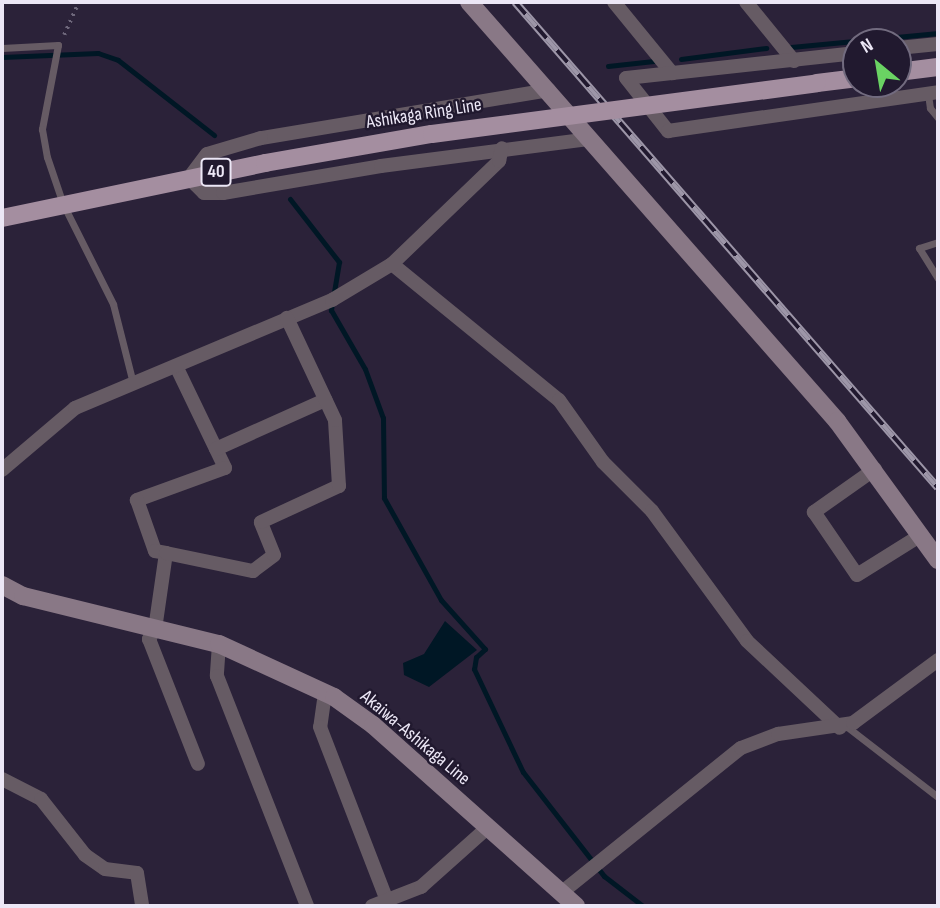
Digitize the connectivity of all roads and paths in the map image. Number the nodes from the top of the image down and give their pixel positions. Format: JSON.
{"nodes":[{"id":1,"x":79,"y":2,"type":"edge"},
{"id":2,"x":469,"y":2,"type":"edge"},
{"id":3,"x":614,"y":2,"type":"edge"},
{"id":4,"x":746,"y":2,"type":"edge"},
{"id":5,"x":938,"y":44,"type":"edge"},
{"id":6,"x":58,"y":46,"type":"junction"},
{"id":7,"x":912,"y":47,"type":"edge"},
{"id":8,"x":2,"y":48,"type":"edge"},
{"id":9,"x":842,"y":55,"type":"edge"},
{"id":10,"x":794,"y":61,"type":"junction"},
{"id":11,"x":938,"y":67,"type":"edge"},
{"id":12,"x":912,"y":70,"type":"edge"},
{"id":13,"x":672,"y":73,"type":"junction"},
{"id":14,"x":842,"y":80,"type":"edge"},
{"id":15,"x":549,"y":90,"type":"junction"},
{"id":16,"x":933,"y":93,"type":"edge"},
{"id":17,"x":938,"y":118,"type":"edge"},
{"id":18,"x":590,"y":139,"type":"junction"},
{"id":19,"x":502,"y":148,"type":"junction"},
{"id":20,"x":189,"y":178,"type":"junction"},
{"id":21,"x":63,"y":204,"type":"junction"},
{"id":22,"x":2,"y":218,"type":"edge"},
{"id":23,"x":938,"y":242,"type":"edge"},
{"id":24,"x":392,"y":264,"type":"junction"},
{"id":25,"x":938,"y":278,"type":"edge"},
{"id":26,"x":287,"y":318,"type":"junction"},
{"id":27,"x":176,"y":366,"type":"junction"},
{"id":28,"x":133,"y":383,"type":"junction"},
{"id":29,"x":325,"y":400,"type":"junction"},
{"id":30,"x":216,"y":449,"type":"junction"},
{"id":31,"x":875,"y":469,"type":"junction"},
{"id":32,"x":2,"y":470,"type":"edge"},
{"id":33,"x":921,"y":535,"type":"junction"},
{"id":34,"x":166,"y":553,"type":"junction"},
{"id":35,"x":938,"y":560,"type":"edge"},
{"id":36,"x":2,"y":585,"type":"edge"},
{"id":37,"x":155,"y":629,"type":"junction"},
{"id":38,"x":219,"y":644,"type":"junction"},
{"id":39,"x":938,"y":660,"type":"edge"},
{"id":40,"x":325,"y":693,"type":"junction"},
{"id":41,"x":843,"y":727,"type":"junction"},
{"id":42,"x":198,"y":764,"type":"dead end"},
{"id":43,"x":2,"y":779,"type":"edge"},
{"id":44,"x":938,"y":797,"type":"edge"},
{"id":45,"x":486,"y":828,"type":"junction"},
{"id":46,"x":561,"y":893,"type":"junction"},
{"id":47,"x":387,"y":901,"type":"junction"},
{"id":48,"x":142,"y":906,"type":"edge"},
{"id":49,"x":307,"y":906,"type":"edge"},
{"id":50,"x":372,"y":906,"type":"edge"},
{"id":51,"x":576,"y":906,"type":"edge"}],
"edges":[{"from":1,"to":6,"type":"path"},
{"from":2,"to":15,"type":"street"},
{"from":3,"to":13,"type":"street"},
{"from":4,"to":10,"type":"street"},
{"from":5,"to":7,"type":"street"},
{"from":6,"to":8,"type":"lane"},
{"from":6,"to":21,"type":"lane"},
{"from":9,"to":10,"type":"street"},
{"from":10,"to":13,"type":"street"},
{"from":11,"to":12,"type":"main road"},
{"from":13,"to":16,"type":"street"},
{"from":14,"to":20,"type":"main road","name":"Ashikaga Ring Line","number":"40","bridge":true},
{"from":15,"to":18,"type":"street"},
{"from":15,"to":20,"type":"street"},
{"from":16,"to":17,"type":"lane"},
{"from":18,"to":19,"type":"street"},
{"from":18,"to":31,"type":"street"},
{"from":19,"to":20,"type":"street"},
{"from":19,"to":24,"type":"street"},
{"from":20,"to":21,"type":"main road","name":"Ashikaga Ring Line","number":"40"},
{"from":21,"to":22,"type":"main road","name":"Ashikaga Ring Line","number":"40"},
{"from":21,"to":28,"type":"lane"},
{"from":23,"to":25,"type":"lane"},
{"from":24,"to":26,"type":"street"},
{"from":24,"to":41,"type":"street"},
{"from":26,"to":27,"type":"street"},
{"from":26,"to":29,"type":"street"},
{"from":27,"to":28,"type":"street"},
{"from":27,"to":30,"type":"street"},
{"from":28,"to":32,"type":"street"},
{"from":29,"to":30,"type":"street"},
{"from":29,"to":34,"type":"street"},
{"from":30,"to":34,"type":"street"},
{"from":31,"to":33,"type":"street"},
{"from":31,"to":33,"type":"street"},
{"from":33,"to":35,"type":"street"},
{"from":34,"to":37,"type":"street"},
{"from":36,"to":37,"type":"street","name":"Akaiwa-Ashikaga Line"},
{"from":37,"to":38,"type":"street","name":"Akaiwa-Ashikaga Line"},
{"from":37,"to":42,"type":"street"},
{"from":38,"to":40,"type":"street","name":"Akaiwa-Ashikaga Line"},
{"from":38,"to":49,"type":"street"},
{"from":39,"to":41,"type":"street"},
{"from":40,"to":45,"type":"street","name":"Akaiwa-Ashikaga Line"},
{"from":40,"to":47,"type":"street"},
{"from":41,"to":44,"type":"lane"},
{"from":41,"to":46,"type":"street"},
{"from":43,"to":48,"type":"street"},
{"from":45,"to":46,"type":"street","name":"Akaiwa-Ashikaga Line"},
{"from":45,"to":47,"type":"street"},
{"from":46,"to":51,"type":"street","name":"Akaiwa-Ashikaga Line"},
{"from":47,"to":50,"type":"street"}]}
